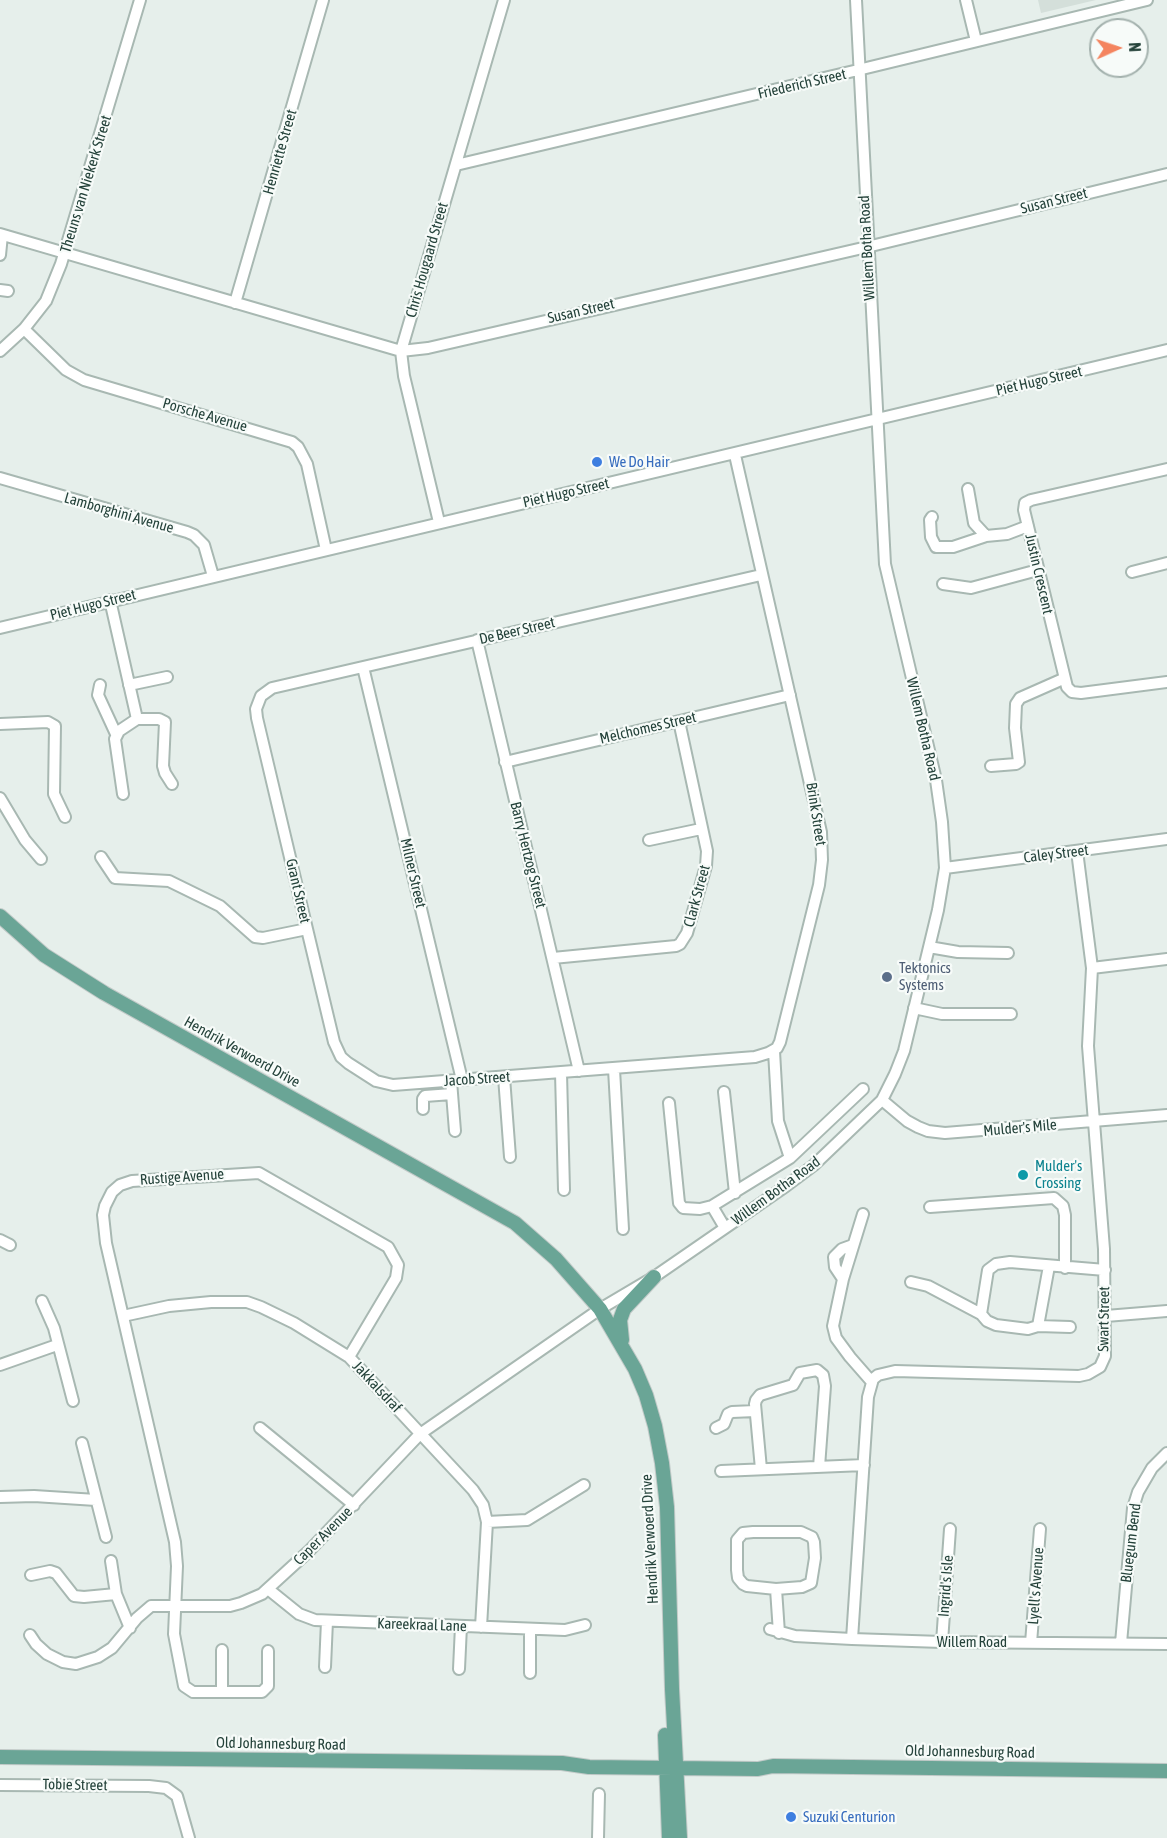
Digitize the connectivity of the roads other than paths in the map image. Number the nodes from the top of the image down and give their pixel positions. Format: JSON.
{"nodes":[{"id":1,"x":140,"y":0,"type":"edge"},
{"id":2,"x":323,"y":0,"type":"edge"},
{"id":3,"x":504,"y":0,"type":"edge"},
{"id":4,"x":855,"y":0,"type":"edge"},
{"id":5,"x":966,"y":0,"type":"edge"},
{"id":6,"x":1147,"y":0,"type":"edge"},
{"id":7,"x":976,"y":41,"type":"junction"},
{"id":8,"x":858,"y":70,"type":"junction"},
{"id":9,"x":456,"y":165,"type":"junction"},
{"id":10,"x":1167,"y":174,"type":"edge"},
{"id":11,"x":1,"y":235,"type":"edge"},
{"id":12,"x":867,"y":247,"type":"junction"},
{"id":13,"x":65,"y":253,"type":"junction"},
{"id":14,"x":0,"y":255,"type":"edge"},
{"id":15,"x":235,"y":303,"type":"junction"},
{"id":16,"x":24,"y":329,"type":"junction"},
{"id":17,"x":1167,"y":350,"type":"edge"},
{"id":18,"x":0,"y":351,"type":"edge"},
{"id":19,"x":401,"y":351,"type":"junction"},
{"id":20,"x":877,"y":420,"type":"junction"},
{"id":21,"x":735,"y":455,"type":"junction"},
{"id":22,"x":1167,"y":469,"type":"edge"},
{"id":23,"x":0,"y":478,"type":"edge"},
{"id":24,"x":968,"y":489,"type":"dead end"},
{"id":25,"x":933,"y":517,"type":"dead end"},
{"id":26,"x":440,"y":522,"type":"junction"},
{"id":27,"x":1028,"y":526,"type":"junction"},
{"id":28,"x":986,"y":536,"type":"junction"},
{"id":29,"x":326,"y":550,"type":"junction"},
{"id":30,"x":1167,"y":563,"type":"edge"},
{"id":31,"x":1038,"y":570,"type":"junction"},
{"id":32,"x":1132,"y":572,"type":"dead end"},
{"id":33,"x":761,"y":574,"type":"junction"},
{"id":34,"x":213,"y":576,"type":"junction"},
{"id":35,"x":943,"y":584,"type":"dead end"},
{"id":36,"x":110,"y":600,"type":"junction"},
{"id":37,"x":0,"y":628,"type":"edge"},
{"id":38,"x":477,"y":640,"type":"junction"},
{"id":39,"x":363,"y":667,"type":"junction"},
{"id":40,"x":167,"y":677,"type":"dead end"},
{"id":41,"x":1063,"y":679,"type":"junction"},
{"id":42,"x":1167,"y":682,"type":"edge"},
{"id":43,"x":100,"y":685,"type":"dead end"},
{"id":44,"x":129,"y":685,"type":"junction"},
{"id":45,"x":272,"y":688,"type":"joint"},
{"id":46,"x":790,"y":694,"type":"junction"},
{"id":47,"x":136,"y":719,"type":"junction"},
{"id":48,"x":679,"y":721,"type":"junction"},
{"id":49,"x":0,"y":724,"type":"edge"},
{"id":50,"x":116,"y":735,"type":"junction"},
{"id":51,"x":506,"y":762,"type":"junction"},
{"id":52,"x":991,"y":766,"type":"dead end"},
{"id":53,"x":172,"y":784,"type":"dead end"},
{"id":54,"x":123,"y":794,"type":"dead end"},
{"id":55,"x":0,"y":798,"type":"edge"},
{"id":56,"x":65,"y":817,"type":"dead end"},
{"id":57,"x":701,"y":829,"type":"junction"},
{"id":58,"x":1167,"y":839,"type":"edge"},
{"id":59,"x":649,"y":840,"type":"dead end"},
{"id":60,"x":1077,"y":851,"type":"junction"},
{"id":61,"x":101,"y":857,"type":"dead end"},
{"id":62,"x":41,"y":859,"type":"dead end"},
{"id":63,"x":945,"y":868,"type":"junction"},
{"id":64,"x":0,"y":916,"type":"edge"},
{"id":65,"x":307,"y":929,"type":"junction"},
{"id":66,"x":929,"y":947,"type":"junction"},
{"id":67,"x":1008,"y":953,"type":"dead end"},
{"id":68,"x":553,"y":958,"type":"junction"},
{"id":69,"x":1167,"y":959,"type":"edge"},
{"id":70,"x":1092,"y":968,"type":"junction"},
{"id":71,"x":914,"y":1008,"type":"junction"},
{"id":72,"x":1011,"y":1014,"type":"dead end"},
{"id":73,"x":774,"y":1050,"type":"junction"},
{"id":74,"x":614,"y":1069,"type":"junction"},
{"id":75,"x":579,"y":1071,"type":"junction"},
{"id":76,"x":561,"y":1073,"type":"junction"},
{"id":77,"x":504,"y":1077,"type":"junction"},
{"id":78,"x":457,"y":1080,"type":"junction"},
{"id":79,"x":376,"y":1081,"type":"joint"},
{"id":80,"x":863,"y":1089,"type":"dead end"},
{"id":81,"x":724,"y":1092,"type":"dead end"},
{"id":82,"x":452,"y":1094,"type":"junction"},
{"id":83,"x":882,"y":1100,"type":"junction"},
{"id":84,"x":669,"y":1103,"type":"dead end"},
{"id":85,"x":423,"y":1108,"type":"dead end"},
{"id":86,"x":1167,"y":1115,"type":"edge"},
{"id":87,"x":1094,"y":1121,"type":"junction"},
{"id":88,"x":455,"y":1131,"type":"dead end"},
{"id":89,"x":510,"y":1157,"type":"dead end"},
{"id":90,"x":790,"y":1158,"type":"junction"},
{"id":91,"x":564,"y":1190,"type":"dead end"},
{"id":92,"x":735,"y":1193,"type":"junction"},
{"id":93,"x":712,"y":1206,"type":"junction"},
{"id":94,"x":930,"y":1207,"type":"dead end"},
{"id":95,"x":863,"y":1214,"type":"dead end"},
{"id":96,"x":725,"y":1228,"type":"junction"},
{"id":97,"x":624,"y":1229,"type":"dead end"},
{"id":98,"x":0,"y":1240,"type":"edge"},
{"id":99,"x":10,"y":1245,"type":"dead end"},
{"id":100,"x":1049,"y":1266,"type":"junction"},
{"id":101,"x":1065,"y":1268,"type":"junction"},
{"id":102,"x":1105,"y":1270,"type":"junction"},
{"id":103,"x":654,"y":1277,"type":"junction"},
{"id":104,"x":912,"y":1282,"type":"dead end"},
{"id":105,"x":42,"y":1301,"type":"dead end"},
{"id":106,"x":596,"y":1311,"type":"junction"},
{"id":107,"x":1167,"y":1311,"type":"edge"},
{"id":108,"x":981,"y":1314,"type":"junction"},
{"id":109,"x":123,"y":1316,"type":"junction"},
{"id":110,"x":1106,"y":1316,"type":"junction"},
{"id":111,"x":1038,"y":1326,"type":"junction"},
{"id":112,"x":1070,"y":1327,"type":"dead end"},
{"id":113,"x":57,"y":1345,"type":"junction"},
{"id":114,"x":624,"y":1350,"type":"junction"},
{"id":115,"x":349,"y":1357,"type":"junction"},
{"id":116,"x":0,"y":1365,"type":"edge"},
{"id":117,"x":871,"y":1381,"type":"junction"},
{"id":118,"x":73,"y":1401,"type":"dead end"},
{"id":119,"x":755,"y":1411,"type":"junction"},
{"id":120,"x":260,"y":1428,"type":"dead end"},
{"id":121,"x":716,"y":1428,"type":"dead end"},
{"id":122,"x":420,"y":1434,"type":"junction"},
{"id":123,"x":82,"y":1443,"type":"dead end"},
{"id":124,"x":1167,"y":1453,"type":"edge"},
{"id":125,"x":864,"y":1465,"type":"junction"},
{"id":126,"x":819,"y":1467,"type":"junction"},
{"id":127,"x":760,"y":1469,"type":"junction"},
{"id":128,"x":721,"y":1471,"type":"dead end"},
{"id":129,"x":584,"y":1485,"type":"dead end"},
{"id":130,"x":0,"y":1497,"type":"edge"},
{"id":131,"x":96,"y":1500,"type":"junction"},
{"id":132,"x":354,"y":1504,"type":"junction"},
{"id":133,"x":487,"y":1522,"type":"junction"},
{"id":134,"x":950,"y":1529,"type":"dead end"},
{"id":135,"x":1040,"y":1529,"type":"dead end"},
{"id":136,"x":106,"y":1536,"type":"dead end"},
{"id":137,"x":111,"y":1561,"type":"dead end"},
{"id":138,"x":31,"y":1575,"type":"dead end"},
{"id":139,"x":776,"y":1588,"type":"junction"},
{"id":140,"x":268,"y":1589,"type":"junction"},
{"id":141,"x":116,"y":1594,"type":"junction"},
{"id":142,"x":176,"y":1605,"type":"junction"},
{"id":143,"x":327,"y":1621,"type":"junction"},
{"id":144,"x":585,"y":1625,"type":"dead end"},
{"id":145,"x":461,"y":1626,"type":"junction"},
{"id":146,"x":481,"y":1627,"type":"junction"},
{"id":147,"x":130,"y":1628,"type":"junction"},
{"id":148,"x":530,"y":1629,"type":"junction"},
{"id":149,"x":30,"y":1635,"type":"dead end"},
{"id":150,"x":852,"y":1639,"type":"junction"},
{"id":151,"x":942,"y":1642,"type":"junction"},
{"id":152,"x":1031,"y":1642,"type":"junction"},
{"id":153,"x":1121,"y":1643,"type":"junction"},
{"id":154,"x":1167,"y":1644,"type":"edge"},
{"id":155,"x":222,"y":1650,"type":"dead end"},
{"id":156,"x":267,"y":1651,"type":"dead end"},
{"id":157,"x":325,"y":1667,"type":"dead end"},
{"id":158,"x":459,"y":1670,"type":"dead end"},
{"id":159,"x":530,"y":1673,"type":"dead end"},
{"id":160,"x":222,"y":1692,"type":"junction"},
{"id":161,"x":0,"y":1757,"type":"edge"},
{"id":162,"x":671,"y":1764,"type":"junction"},
{"id":163,"x":1167,"y":1771,"type":"edge"},
{"id":164,"x":0,"y":1785,"type":"edge"},
{"id":165,"x":599,"y":1794,"type":"dead end"},
{"id":166,"x":189,"y":1838,"type":"edge"},
{"id":167,"x":597,"y":1838,"type":"edge"},
{"id":168,"x":669,"y":1838,"type":"edge"},
{"id":169,"x":680,"y":1838,"type":"edge"}],
"edges":[{"from":1,"to":13,"type":"street","name":"Theuns van Niekerk Street"},
{"from":2,"to":15,"type":"street","name":"Henriette Street"},
{"from":3,"to":9,"type":"street","name":"Chris Hougaard Street"},
{"from":4,"to":8,"type":"street","name":"Willem Botha Road"},
{"from":5,"to":7,"type":"street"},
{"from":6,"to":7,"type":"street","name":"Friederich Street"},
{"from":7,"to":8,"type":"street","name":"Friederich Street"},
{"from":8,"to":9,"type":"street","name":"Friederich Street"},
{"from":8,"to":12,"type":"street","name":"Willem Botha Road"},
{"from":9,"to":19,"type":"street","name":"Chris Hougaard Street"},
{"from":10,"to":12,"type":"street","name":"Susan Street"},
{"from":11,"to":13,"type":"street","name":"Susan Street"},
{"from":11,"to":14,"type":"street"},
{"from":12,"to":19,"type":"street","name":"Susan Street"},
{"from":12,"to":20,"type":"street","name":"Willem Botha Road"},
{"from":13,"to":15,"type":"street","name":"Susan Street"},
{"from":13,"to":16,"type":"street","name":"Theuns van Niekerk Street"},
{"from":15,"to":19,"type":"street","name":"Susan Street"},
{"from":16,"to":18,"type":"street","name":"Theuns van Niekerk Street"},
{"from":16,"to":29,"type":"street","name":"Porsche Avenue"},
{"from":17,"to":20,"type":"street","name":"Piet Hugo Street"},
{"from":19,"to":26,"type":"street","name":"Chris Hougaard Street"},
{"from":20,"to":21,"type":"street","name":"Piet Hugo Street"},
{"from":20,"to":63,"type":"street","name":"Willem Botha Road"},
{"from":21,"to":26,"type":"street","name":"Piet Hugo Street"},
{"from":21,"to":33,"type":"street","name":"Brink Street"},
{"from":22,"to":27,"type":"street","name":"Justin Crescent"},
{"from":23,"to":34,"type":"street","name":"Lamborghini Avenue"},
{"from":24,"to":28,"type":"street"},
{"from":25,"to":28,"type":"street"},
{"from":26,"to":29,"type":"street","name":"Piet Hugo Street"},
{"from":27,"to":28,"type":"street"},
{"from":27,"to":31,"type":"street","name":"Justin Crescent"},
{"from":29,"to":34,"type":"street","name":"Piet Hugo Street"},
{"from":30,"to":32,"type":"street"},
{"from":31,"to":35,"type":"street"},
{"from":31,"to":41,"type":"street","name":"Justin Crescent"},
{"from":33,"to":38,"type":"street","name":"De Beer Street"},
{"from":33,"to":46,"type":"street","name":"Brink Street"},
{"from":34,"to":36,"type":"street","name":"Piet Hugo Street"},
{"from":36,"to":37,"type":"street","name":"Piet Hugo Street"},
{"from":36,"to":44,"type":"street"},
{"from":38,"to":39,"type":"street","name":"De Beer Street"},
{"from":38,"to":51,"type":"street","name":"Barry Hertzog Street"},
{"from":39,"to":45,"type":"street","name":"De Beer Street"},
{"from":39,"to":78,"type":"street","name":"Milner Street"},
{"from":40,"to":44,"type":"street"},
{"from":41,"to":42,"type":"street"},
{"from":41,"to":52,"type":"street"},
{"from":43,"to":50,"type":"street"},
{"from":44,"to":47,"type":"street"},
{"from":45,"to":65,"type":"street","name":"Grant Street"},
{"from":46,"to":48,"type":"street","name":"Melchomes Street"},
{"from":46,"to":73,"type":"street","name":"Brink Street"},
{"from":47,"to":50,"type":"street"},
{"from":47,"to":53,"type":"street"},
{"from":48,"to":51,"type":"street","name":"Melchomes Street"},
{"from":48,"to":57,"type":"street","name":"Clark Street"},
{"from":49,"to":56,"type":"street"},
{"from":50,"to":54,"type":"street"},
{"from":51,"to":68,"type":"street","name":"Barry Hertzog Street"},
{"from":55,"to":62,"type":"street"},
{"from":57,"to":59,"type":"street"},
{"from":57,"to":68,"type":"street","name":"Clark Street"},
{"from":58,"to":60,"type":"street","name":"Caley Street"},
{"from":60,"to":63,"type":"street","name":"Caley Street"},
{"from":60,"to":70,"type":"street","name":"Swart Street"},
{"from":61,"to":65,"type":"street"},
{"from":63,"to":66,"type":"street","name":"Willem Botha Road"},
{"from":64,"to":106,"type":"main road","name":"Hendrik Verwoerd Drive"},
{"from":65,"to":79,"type":"street","name":"Grant Street"},
{"from":66,"to":67,"type":"street"},
{"from":66,"to":71,"type":"street","name":"Willem Botha Road"},
{"from":68,"to":75,"type":"street","name":"Barry Hertzog Street"},
{"from":69,"to":70,"type":"street"},
{"from":70,"to":87,"type":"street","name":"Swart Street"},
{"from":71,"to":72,"type":"street"},
{"from":71,"to":83,"type":"street","name":"Willem Botha Road"},
{"from":73,"to":74,"type":"street"},
{"from":73,"to":90,"type":"street"},
{"from":74,"to":75,"type":"street"},
{"from":74,"to":97,"type":"street"},
{"from":75,"to":76,"type":"street","name":"Jacob Street"},
{"from":76,"to":77,"type":"street","name":"Jacob Street"},
{"from":76,"to":91,"type":"street"},
{"from":77,"to":78,"type":"street","name":"Jacob Street"},
{"from":77,"to":89,"type":"street"},
{"from":78,"to":79,"type":"street","name":"Jacob Street"},
{"from":78,"to":82,"type":"street","name":"Milner Street"},
{"from":80,"to":90,"type":"street"},
{"from":81,"to":92,"type":"street"},
{"from":82,"to":85,"type":"street"},
{"from":82,"to":88,"type":"street","name":"Milner Street"},
{"from":83,"to":87,"type":"street","name":"Mulder's Mile"},
{"from":83,"to":96,"type":"street","name":"Willem Botha Road"},
{"from":84,"to":93,"type":"street"},
{"from":86,"to":87,"type":"street","name":"Mulder's Mile"},
{"from":87,"to":102,"type":"street","name":"Swart Street"},
{"from":90,"to":92,"type":"street"},
{"from":92,"to":93,"type":"street"},
{"from":93,"to":96,"type":"street"},
{"from":94,"to":101,"type":"street"},
{"from":95,"to":117,"type":"street"},
{"from":96,"to":103,"type":"street","name":"Willem Botha Road"},
{"from":98,"to":99,"type":"street"},
{"from":100,"to":101,"type":"street"},
{"from":100,"to":108,"type":"street"},
{"from":100,"to":111,"type":"street"},
{"from":101,"to":102,"type":"street"},
{"from":102,"to":110,"type":"street","name":"Swart Street"},
{"from":103,"to":106,"type":"street","name":"Willem Botha Road"},
{"from":103,"to":114,"type":"main road"},
{"from":104,"to":108,"type":"street"},
{"from":105,"to":113,"type":"street"},
{"from":106,"to":114,"type":"main road","name":"Hendrik Verwoerd Drive"},
{"from":106,"to":122,"type":"street","name":"Caper Avenue"},
{"from":106,"to":162,"type":"main road","name":"Hendrik Verwoerd Drive"},
{"from":107,"to":110,"type":"street"},
{"from":108,"to":111,"type":"street"},
{"from":109,"to":115,"type":"street","name":"Jakkalsdraf"},
{"from":109,"to":115,"type":"street","name":"Rustige Avenue"},
{"from":109,"to":142,"type":"street","name":"Rustige Avenue"},
{"from":110,"to":117,"type":"street","name":"Swart Street"},
{"from":111,"to":112,"type":"street"},
{"from":113,"to":116,"type":"street"},
{"from":113,"to":118,"type":"street"},
{"from":114,"to":162,"type":"main road","name":"Hendrik Verwoerd Drive"},
{"from":115,"to":122,"type":"street","name":"Jakkalsdraf"},
{"from":117,"to":125,"type":"street"},
{"from":119,"to":121,"type":"street"},
{"from":119,"to":126,"type":"street"},
{"from":119,"to":127,"type":"street"},
{"from":120,"to":132,"type":"street"},
{"from":122,"to":132,"type":"street","name":"Caper Avenue"},
{"from":122,"to":133,"type":"street","name":"Jakkalsdraf"},
{"from":123,"to":131,"type":"street"},
{"from":124,"to":153,"type":"street","name":"Bluegum Bend"},
{"from":125,"to":126,"type":"street"},
{"from":125,"to":150,"type":"street"},
{"from":126,"to":127,"type":"street"},
{"from":127,"to":128,"type":"street"},
{"from":129,"to":133,"type":"street"},
{"from":130,"to":131,"type":"street"},
{"from":131,"to":136,"type":"street"},
{"from":132,"to":140,"type":"street","name":"Caper Avenue"},
{"from":133,"to":146,"type":"street","name":"Jakkalsdraf"},
{"from":134,"to":151,"type":"street","name":"Ingrid's Isle"},
{"from":135,"to":152,"type":"street","name":"Lyell's Avenue"},
{"from":137,"to":141,"type":"street"},
{"from":138,"to":141,"type":"street"},
{"from":139,"to":139,"type":"street"},
{"from":139,"to":150,"type":"street","name":"Willem Road"},
{"from":140,"to":142,"type":"street","name":"Caper Avenue"},
{"from":140,"to":143,"type":"street","name":"Kareekraal Lane"},
{"from":141,"to":147,"type":"street"},
{"from":142,"to":147,"type":"street","name":"Caper Avenue"},
{"from":142,"to":160,"type":"street","name":"Rustige Avenue"},
{"from":143,"to":145,"type":"street","name":"Kareekraal Lane"},
{"from":143,"to":157,"type":"street"},
{"from":144,"to":148,"type":"street","name":"Kareekraal Lane"},
{"from":145,"to":146,"type":"street","name":"Kareekraal Lane"},
{"from":145,"to":158,"type":"street"},
{"from":146,"to":148,"type":"street","name":"Kareekraal Lane"},
{"from":147,"to":149,"type":"street","name":"Caper Avenue"},
{"from":148,"to":159,"type":"street"},
{"from":150,"to":151,"type":"street","name":"Willem Road"},
{"from":151,"to":152,"type":"street","name":"Willem Road"},
{"from":152,"to":153,"type":"street","name":"Willem Road"},
{"from":153,"to":154,"type":"street","name":"Willem Road"},
{"from":155,"to":160,"type":"street"},
{"from":156,"to":160,"type":"street","name":"Rustige Avenue"},
{"from":161,"to":162,"type":"main road","name":"Old Johannesburg Road"},
{"from":162,"to":163,"type":"main road","name":"Old Johannesburg Road"},
{"from":162,"to":168,"type":"main road","name":"Hendrik Verwoerd Drive"},
{"from":162,"to":169,"type":"main road","name":"Hendrik Verwoerd Drive"},
{"from":164,"to":166,"type":"street","name":"Tobie Street"},
{"from":165,"to":167,"type":"street"}]}
